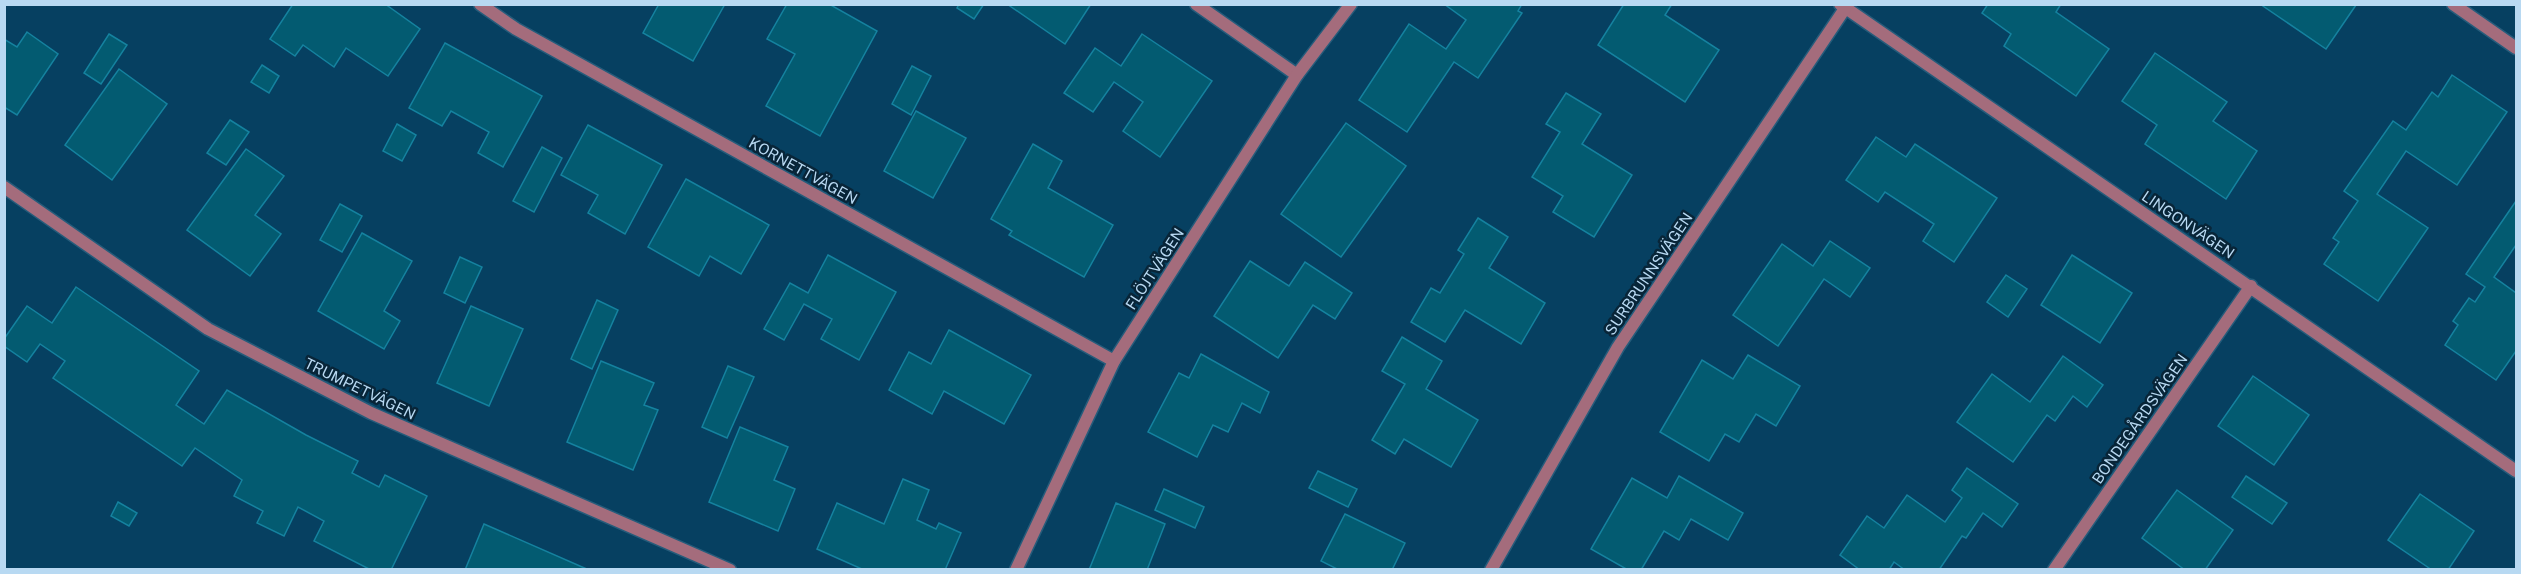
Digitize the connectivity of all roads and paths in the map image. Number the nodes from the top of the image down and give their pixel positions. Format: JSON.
{"nodes":[{"id":1,"x":480,"y":4,"type":"edge"},
{"id":2,"x":1196,"y":4,"type":"edge"},
{"id":3,"x":1351,"y":4,"type":"edge"},
{"id":4,"x":2453,"y":4,"type":"edge"},
{"id":5,"x":1845,"y":6,"type":"edge"},
{"id":6,"x":2517,"y":48,"type":"edge"},
{"id":7,"x":1297,"y":75,"type":"junction"},
{"id":8,"x":4,"y":187,"type":"edge"},
{"id":9,"x":2251,"y":286,"type":"junction"},
{"id":10,"x":1114,"y":361,"type":"junction"},
{"id":11,"x":2517,"y":471,"type":"edge"},
{"id":12,"x":730,"y":570,"type":"edge"},
{"id":13,"x":1016,"y":570,"type":"edge"},
{"id":14,"x":1491,"y":570,"type":"edge"},
{"id":15,"x":2054,"y":570,"type":"edge"}],
"edges":[{"from":1,"to":10,"type":"street","name":"KORNETTVÄGEN"},
{"from":2,"to":7,"type":"street"},
{"from":3,"to":7,"type":"street","name":"FLÖJTVÄGEN"},
{"from":4,"to":6,"type":"street"},
{"from":5,"to":9,"type":"street","name":"LINGONVÄGEN"},
{"from":5,"to":14,"type":"street","name":"SURBRUNNSVÄGEN"},
{"from":7,"to":10,"type":"street","name":"FLÖJTVÄGEN"},
{"from":8,"to":12,"type":"street","name":"TRUMPETVÄGEN"},
{"from":9,"to":11,"type":"street","name":"LINGONVÄGEN"},
{"from":9,"to":15,"type":"street","name":"BONDEGÅRDSVÄGEN"},
{"from":10,"to":13,"type":"street","name":"FLÖJTVÄGEN"}]}
